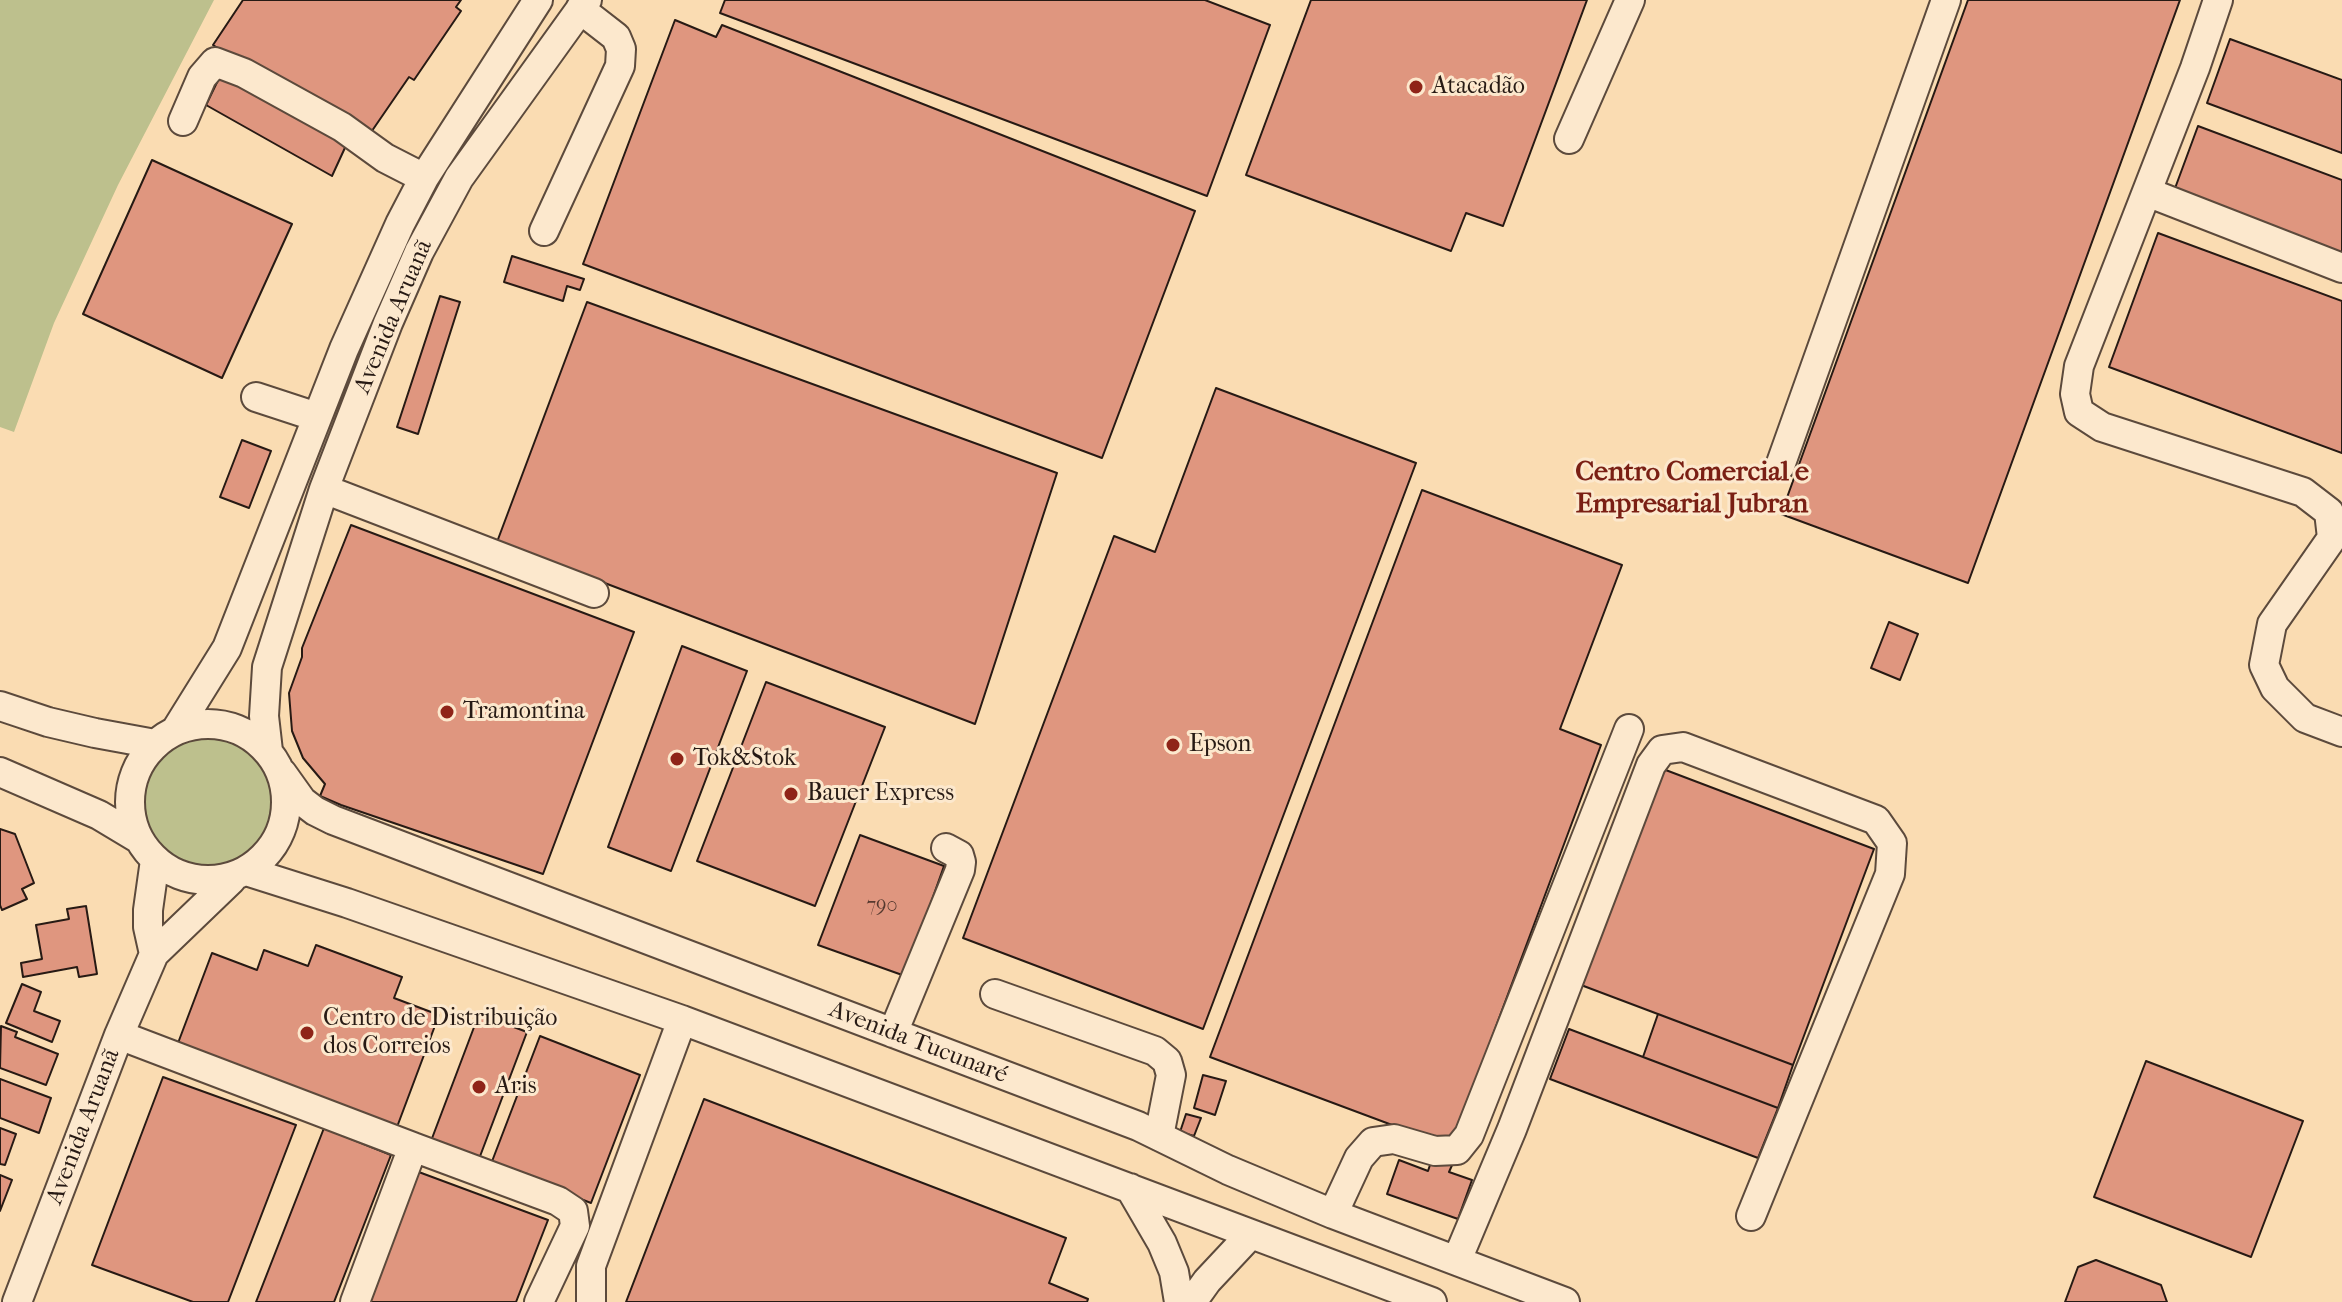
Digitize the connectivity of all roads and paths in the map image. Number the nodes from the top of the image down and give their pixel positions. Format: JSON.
{"nodes":[{"id":1,"x":538,"y":0,"type":"edge"},
{"id":2,"x":1630,"y":0,"type":"edge"},
{"id":3,"x":1946,"y":0,"type":"edge"},
{"id":4,"x":2218,"y":0,"type":"edge"},
{"id":5,"x":584,"y":4,"type":"edge"},
{"id":6,"x":183,"y":121,"type":"dead end"},
{"id":7,"x":1569,"y":139,"type":"dead end"},
{"id":8,"x":424,"y":178,"type":"junction"},
{"id":9,"x":2147,"y":192,"type":"junction"},
{"id":10,"x":544,"y":231,"type":"dead end"},
{"id":11,"x":2342,"y":268,"type":"edge"},
{"id":12,"x":256,"y":397,"type":"dead end"},
{"id":13,"x":317,"y":417,"type":"junction"},
{"id":14,"x":1780,"y":466,"type":"dead end"},
{"id":15,"x":324,"y":489,"type":"junction"},
{"id":16,"x":594,"y":593,"type":"dead end"},
{"id":17,"x":227,"y":648,"type":"junction"},
{"id":18,"x":267,"y":667,"type":"junction"},
{"id":19,"x":0,"y":706,"type":"edge"},
{"id":20,"x":1629,"y":729,"type":"dead end"},
{"id":21,"x":2342,"y":732,"type":"edge"},
{"id":22,"x":166,"y":737,"type":"junction"},
{"id":23,"x":275,"y":762,"type":"junction"},
{"id":24,"x":0,"y":772,"type":"edge"},
{"id":25,"x":946,"y":848,"type":"dead end"},
{"id":26,"x":147,"y":850,"type":"junction"},
{"id":27,"x":238,"y":875,"type":"junction"},
{"id":28,"x":154,"y":954,"type":"junction"},
{"id":29,"x":995,"y":994,"type":"dead end"},
{"id":30,"x":682,"y":1020,"type":"junction"},
{"id":31,"x":893,"y":1033,"type":"junction"},
{"id":32,"x":119,"y":1035,"type":"junction"},
{"id":33,"x":1159,"y":1136,"type":"junction"},
{"id":34,"x":413,"y":1147,"type":"junction"},
{"id":35,"x":1130,"y":1188,"type":"junction"},
{"id":36,"x":1333,"y":1214,"type":"junction"},
{"id":37,"x":1751,"y":1216,"type":"dead end"},
{"id":38,"x":1251,"y":1234,"type":"junction"},
{"id":39,"x":1457,"y":1260,"type":"junction"},
{"id":40,"x":17,"y":1302,"type":"edge"},
{"id":41,"x":355,"y":1302,"type":"edge"},
{"id":42,"x":539,"y":1302,"type":"edge"},
{"id":43,"x":591,"y":1302,"type":"edge"},
{"id":44,"x":1179,"y":1302,"type":"edge"},
{"id":45,"x":1192,"y":1302,"type":"edge"},
{"id":46,"x":1432,"y":1302,"type":"edge"},
{"id":47,"x":1565,"y":1302,"type":"edge"}],
"edges":[{"from":1,"to":8,"type":"street","name":"Avenida Aruanã"},
{"from":2,"to":7,"type":"street"},
{"from":3,"to":14,"type":"street"},
{"from":4,"to":9,"type":"street"},
{"from":5,"to":10,"type":"street"},
{"from":5,"to":15,"type":"street","name":"Avenida Aruanã"},
{"from":6,"to":8,"type":"street"},
{"from":8,"to":13,"type":"street","name":"Avenida Aruanã"},
{"from":9,"to":11,"type":"street"},
{"from":9,"to":21,"type":"street"},
{"from":12,"to":13,"type":"street"},
{"from":13,"to":17,"type":"street","name":"Avenida Aruanã"},
{"from":15,"to":16,"type":"street"},
{"from":15,"to":18,"type":"street","name":"Avenida Aruanã"},
{"from":17,"to":18,"type":"street"},
{"from":17,"to":22,"type":"street","name":"Avenida Aruanã"},
{"from":18,"to":23,"type":"street","name":"Avenida Aruanã"},
{"from":19,"to":22,"type":"street"},
{"from":20,"to":36,"type":"street"},
{"from":22,"to":23,"type":"street"},
{"from":22,"to":26,"type":"street"},
{"from":23,"to":27,"type":"street"},
{"from":23,"to":31,"type":"street","name":"Avenida Tucunaré"},
{"from":24,"to":26,"type":"street"},
{"from":25,"to":31,"type":"street"},
{"from":26,"to":27,"type":"street"},
{"from":26,"to":28,"type":"street"},
{"from":27,"to":28,"type":"street","name":"Avenida Aruanã"},
{"from":27,"to":30,"type":"street"},
{"from":28,"to":32,"type":"street","name":"Avenida Aruanã"},
{"from":29,"to":33,"type":"street"},
{"from":30,"to":35,"type":"street"},
{"from":30,"to":43,"type":"street"},
{"from":31,"to":33,"type":"street","name":"Avenida Tucunaré"},
{"from":32,"to":34,"type":"street"},
{"from":32,"to":40,"type":"street","name":"Avenida Aruanã"},
{"from":33,"to":36,"type":"street","name":"Avenida Tucunaré"},
{"from":34,"to":41,"type":"street"},
{"from":34,"to":42,"type":"street"},
{"from":35,"to":38,"type":"street"},
{"from":35,"to":44,"type":"street"},
{"from":36,"to":39,"type":"street","name":"Avenida Tucunaré"},
{"from":37,"to":39,"type":"street"},
{"from":38,"to":45,"type":"street"},
{"from":38,"to":46,"type":"street"},
{"from":39,"to":47,"type":"street","name":"Avenida Tucunaré"}]}
